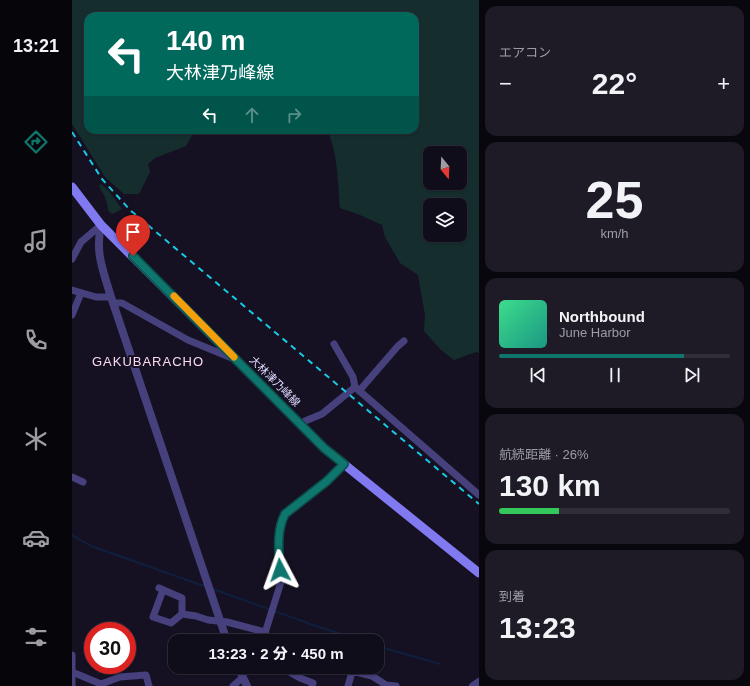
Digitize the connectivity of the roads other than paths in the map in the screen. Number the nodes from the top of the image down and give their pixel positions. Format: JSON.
{"nodes":[{"id":1,"x":72,"y":187,"type":"edge"},
{"id":2,"x":101,"y":225,"type":"junction"},
{"id":3,"x":72,"y":259,"type":"edge"},
{"id":4,"x":72,"y":290,"type":"edge"},
{"id":5,"x":81,"y":293,"type":"junction"},
{"id":6,"x":112,"y":300,"type":"junction"},
{"id":7,"x":72,"y":315,"type":"edge"},
{"id":8,"x":404,"y":341,"type":"dead end"},
{"id":9,"x":334,"y":344,"type":"dead end"},
{"id":10,"x":237,"y":360,"type":"junction"},
{"id":11,"x":357,"y":389,"type":"junction"},
{"id":12,"x":301,"y":425,"type":"junction"},
{"id":13,"x":344,"y":464,"type":"junction"},
{"id":14,"x":72,"y":478,"type":"edge"},
{"id":15,"x":83,"y":482,"type":"dead end"},
{"id":16,"x":479,"y":495,"type":"edge"},
{"id":17,"x":479,"y":573,"type":"edge"},
{"id":18,"x":182,"y":614,"type":"junction"},
{"id":19,"x":219,"y":622,"type":"junction"},
{"id":20,"x":265,"y":633,"type":"joint"},
{"id":21,"x":224,"y":634,"type":"edge"},
{"id":22,"x":72,"y":655,"type":"edge"},
{"id":23,"x":72,"y":672,"type":"edge"},
{"id":24,"x":242,"y":674,"type":"edge"},
{"id":25,"x":293,"y":674,"type":"edge"},
{"id":26,"x":351,"y":674,"type":"edge"},
{"id":27,"x":362,"y":674,"type":"edge"},
{"id":28,"x":243,"y":677,"type":"junction"},
{"id":29,"x":479,"y":682,"type":"edge"},
{"id":30,"x":72,"y":686,"type":"edge"},
{"id":31,"x":149,"y":686,"type":"edge"},
{"id":32,"x":232,"y":686,"type":"edge"},
{"id":33,"x":247,"y":686,"type":"edge"},
{"id":34,"x":312,"y":686,"type":"edge"},
{"id":35,"x":348,"y":686,"type":"edge"},
{"id":36,"x":396,"y":686,"type":"edge"},
{"id":37,"x":473,"y":686,"type":"edge"}],
"edges":[{"from":1,"to":2,"type":"main road","name":"大林津乃峰線"},
{"from":2,"to":3,"type":"street"},
{"from":2,"to":6,"type":"street"},
{"from":2,"to":10,"type":"main road","name":"大林津乃峰線"},
{"from":4,"to":5,"type":"street"},
{"from":5,"to":6,"type":"street"},
{"from":5,"to":7,"type":"street"},
{"from":6,"to":10,"type":"street"},
{"from":6,"to":19,"type":"street"},
{"from":8,"to":11,"type":"street"},
{"from":9,"to":11,"type":"street"},
{"from":10,"to":12,"type":"main road","name":"大林津乃峰線"},
{"from":11,"to":12,"type":"street"},
{"from":11,"to":16,"type":"street"},
{"from":12,"to":13,"type":"main road","name":"大林津乃峰線"},
{"from":13,"to":17,"type":"main road","name":"大林津乃峰線"},
{"from":13,"to":20,"type":"street"},
{"from":14,"to":15,"type":"street"},
{"from":18,"to":18,"type":"street"},
{"from":18,"to":19,"type":"street"},
{"from":19,"to":20,"type":"street"},
{"from":19,"to":21,"type":"street"},
{"from":22,"to":23,"type":"street"},
{"from":23,"to":30,"type":"street"},
{"from":23,"to":31,"type":"street"},
{"from":24,"to":28,"type":"street"},
{"from":25,"to":34,"type":"street"},
{"from":26,"to":35,"type":"street"},
{"from":27,"to":36,"type":"street"},
{"from":28,"to":32,"type":"street"},
{"from":28,"to":33,"type":"street"},
{"from":29,"to":37,"type":"street"}]}
